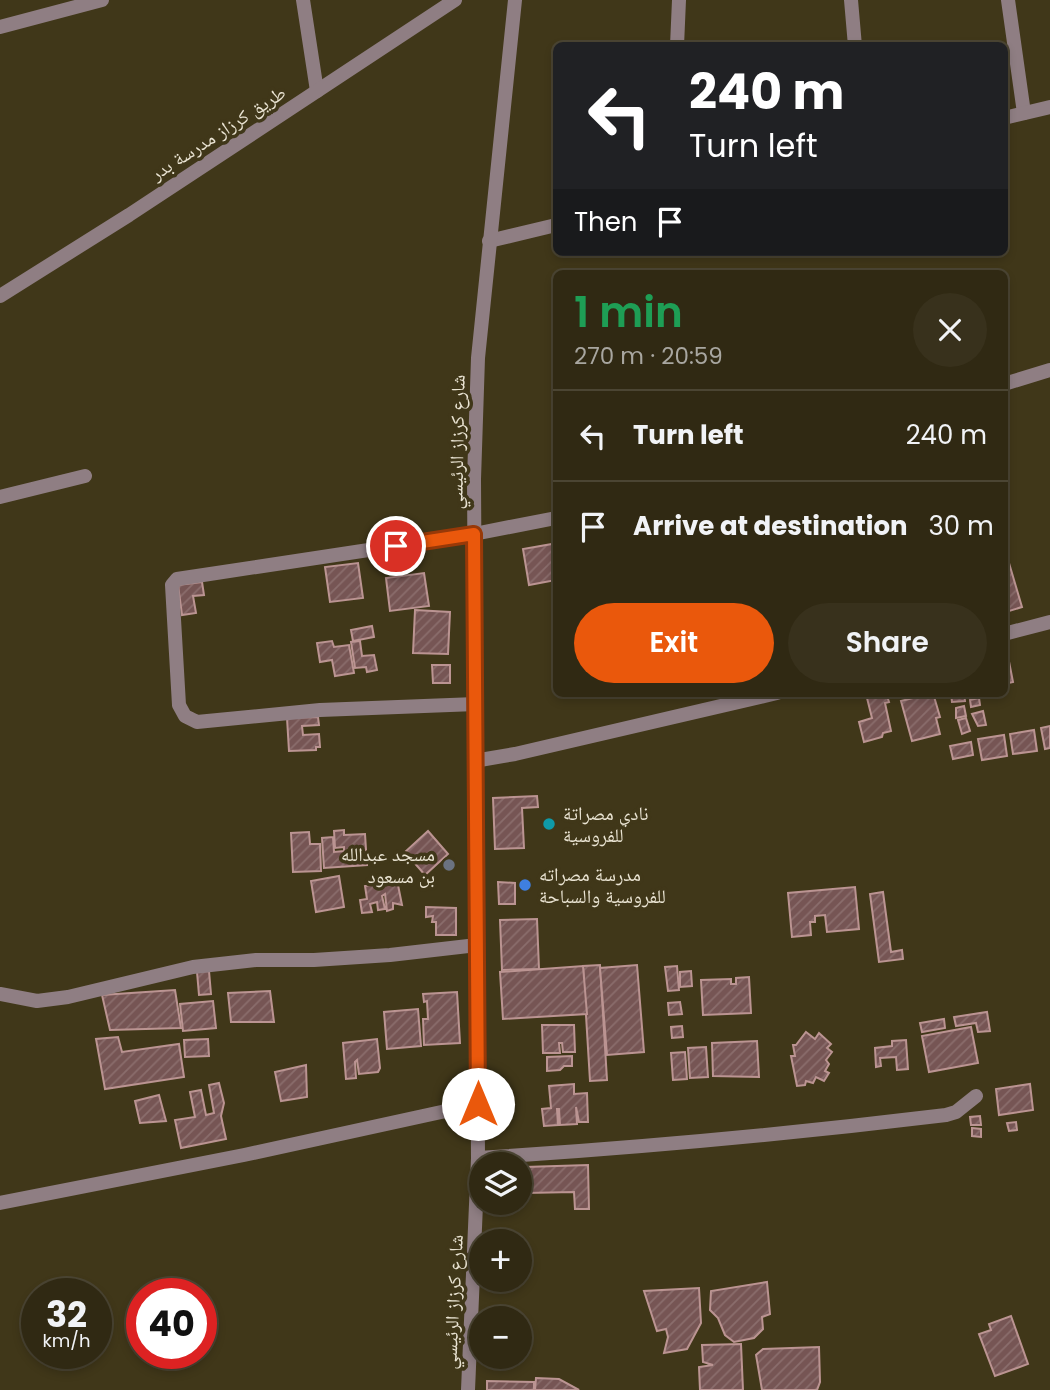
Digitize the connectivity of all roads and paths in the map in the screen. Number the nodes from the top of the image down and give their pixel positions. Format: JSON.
{"nodes":[{"id":1,"x":102,"y":0,"type":"edge"},
{"id":2,"x":303,"y":0,"type":"edge"},
{"id":3,"x":455,"y":0,"type":"edge"},
{"id":4,"x":515,"y":0,"type":"edge"},
{"id":5,"x":679,"y":0,"type":"edge"},
{"id":6,"x":851,"y":0,"type":"edge"},
{"id":7,"x":1008,"y":0,"type":"edge"},
{"id":8,"x":0,"y":27,"type":"edge"},
{"id":9,"x":677,"y":42,"type":"edge"},
{"id":10,"x":855,"y":42,"type":"edge"},
{"id":11,"x":317,"y":91,"type":"junction"},
{"id":12,"x":1050,"y":107,"type":"edge"},
{"id":13,"x":1024,"y":113,"type":"junction"},
{"id":14,"x":1008,"y":117,"type":"edge"},
{"id":15,"x":553,"y":226,"type":"edge"},
{"id":16,"x":489,"y":241,"type":"junction"},
{"id":17,"x":0,"y":296,"type":"edge"},
{"id":18,"x":1050,"y":370,"type":"edge"},
{"id":19,"x":1008,"y":383,"type":"edge"},
{"id":20,"x":85,"y":476,"type":"dead end"},
{"id":21,"x":0,"y":497,"type":"edge"},
{"id":22,"x":553,"y":519,"type":"edge"},
{"id":23,"x":474,"y":534,"type":"junction"},
{"id":24,"x":1050,"y":622,"type":"edge"},
{"id":25,"x":1008,"y":633,"type":"edge"},
{"id":26,"x":760,"y":697,"type":"edge"},
{"id":27,"x":475,"y":704,"type":"junction"},
{"id":28,"x":474,"y":761,"type":"junction"},
{"id":29,"x":477,"y":946,"type":"junction"},
{"id":30,"x":0,"y":994,"type":"edge"},
{"id":31,"x":976,"y":1096,"type":"dead end"},
{"id":32,"x":478,"y":1104,"type":"junction"},
{"id":33,"x":478,"y":1152,"type":"edge"},
{"id":34,"x":532,"y":1154,"type":"edge"},
{"id":35,"x":0,"y":1203,"type":"edge"},
{"id":36,"x":476,"y":1215,"type":"edge"},
{"id":37,"x":468,"y":1390,"type":"edge"}],
"edges":[{"from":1,"to":8,"type":"street"},
{"from":2,"to":11,"type":"street"},
{"from":3,"to":11,"type":"street","name":"طريق كرزاز مدرسة بدر"},
{"from":4,"to":16,"type":"street","name":"شارع كرزاز الرئيسي"},
{"from":5,"to":9,"type":"street"},
{"from":6,"to":10,"type":"street"},
{"from":7,"to":13,"type":"street"},
{"from":11,"to":17,"type":"street","name":"طريق كرزاز مدرسة بدر"},
{"from":12,"to":13,"type":"street"},
{"from":13,"to":14,"type":"street"},
{"from":15,"to":16,"type":"street"},
{"from":16,"to":23,"type":"street","name":"شارع كرزاز الرئيسي"},
{"from":18,"to":19,"type":"street"},
{"from":20,"to":21,"type":"street"},
{"from":22,"to":23,"type":"street"},
{"from":23,"to":27,"type":"street","name":"شارع كرزاز الرئيسي"},
{"from":23,"to":27,"type":"street"},
{"from":24,"to":25,"type":"street"},
{"from":26,"to":28,"type":"street"},
{"from":27,"to":28,"type":"street","name":"شارع كرزاز الرئيسي"},
{"from":28,"to":29,"type":"street","name":"شارع كرزاز الرئيسي"},
{"from":29,"to":30,"type":"street"},
{"from":29,"to":32,"type":"street","name":"شارع كرزاز الرئيسي"},
{"from":31,"to":34,"type":"street"},
{"from":32,"to":33,"type":"street","name":"شارع كرزاز الرئيسي"},
{"from":32,"to":35,"type":"street"},
{"from":36,"to":37,"type":"street","name":"شارع كرزاز الرئيسي"}]}
